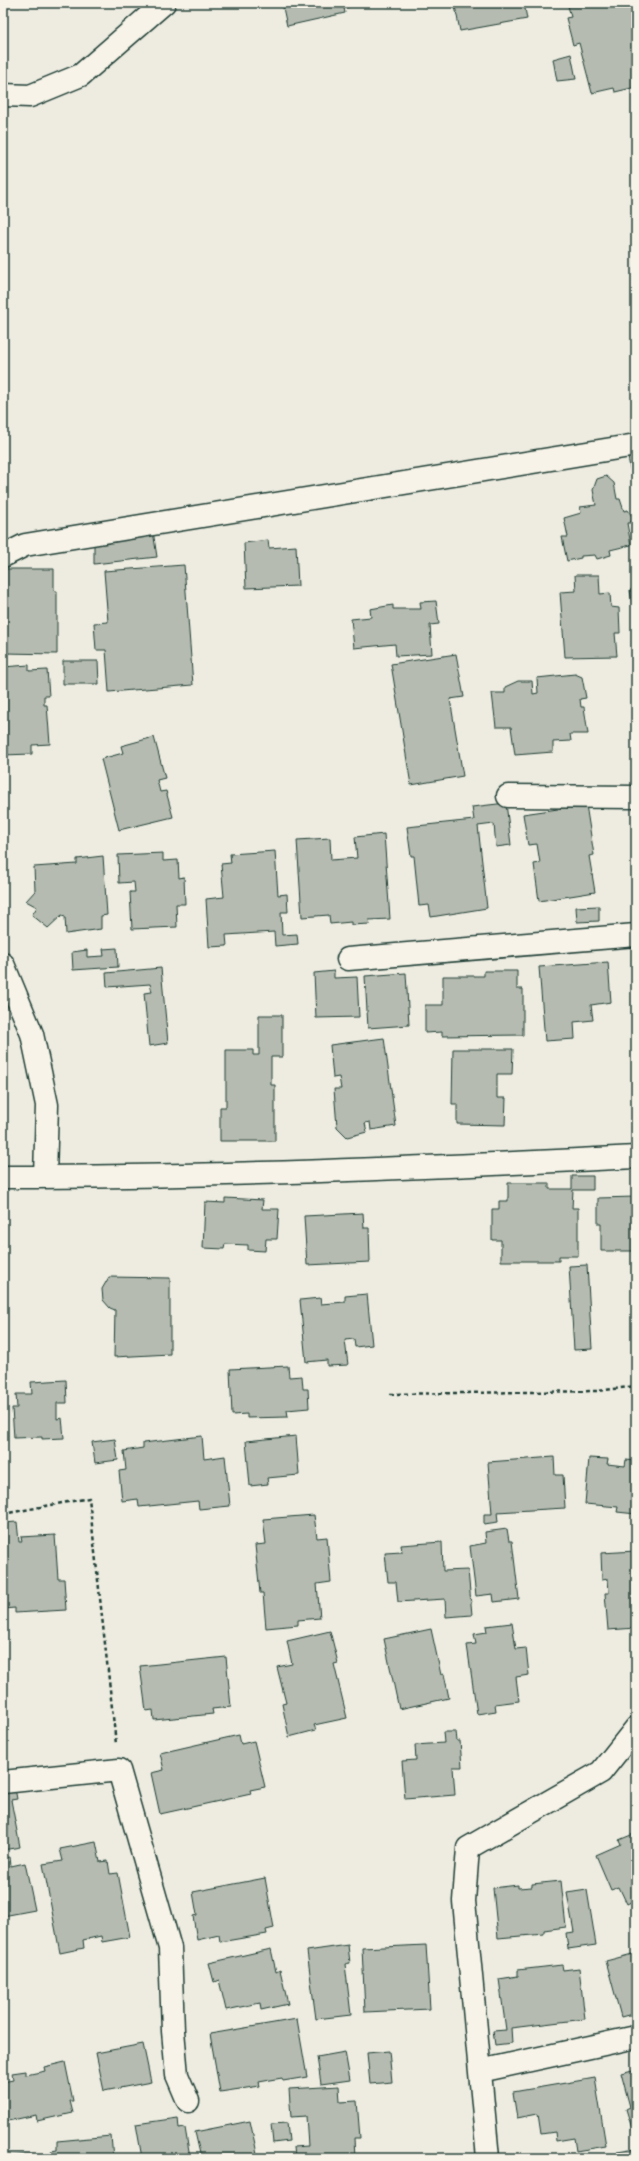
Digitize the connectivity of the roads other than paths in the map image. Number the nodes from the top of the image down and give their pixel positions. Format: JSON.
{"nodes":[{"id":1,"x":164,"y":3,"type":"edge"},
{"id":2,"x":3,"y":95,"type":"edge"},
{"id":3,"x":636,"y":445,"type":"edge"},
{"id":4,"x":3,"y":556,"type":"edge"},
{"id":5,"x":508,"y":796,"type":"dead end"},
{"id":6,"x":636,"y":796,"type":"edge"},
{"id":7,"x":636,"y":935,"type":"edge"},
{"id":8,"x":348,"y":959,"type":"dead end"},
{"id":9,"x":3,"y":964,"type":"edge"},
{"id":10,"x":636,"y":1156,"type":"edge"},
{"id":11,"x":3,"y":1177,"type":"edge"},
{"id":12,"x":45,"y":1177,"type":"junction"},
{"id":13,"x":636,"y":1728,"type":"edge"},
{"id":14,"x":3,"y":1782,"type":"edge"},
{"id":15,"x":636,"y":2037,"type":"edge"},
{"id":16,"x":480,"y":2071,"type":"junction"},
{"id":17,"x":188,"y":2101,"type":"dead end"},
{"id":18,"x":488,"y":2158,"type":"edge"}],
"edges":[{"from":1,"to":2,"type":"street"},
{"from":3,"to":4,"type":"street"},
{"from":5,"to":6,"type":"street"},
{"from":7,"to":8,"type":"street"},
{"from":9,"to":12,"type":"street"},
{"from":10,"to":12,"type":"street"},
{"from":11,"to":12,"type":"street"},
{"from":13,"to":16,"type":"street"},
{"from":14,"to":17,"type":"street"},
{"from":15,"to":16,"type":"street"},
{"from":16,"to":18,"type":"street"}]}
